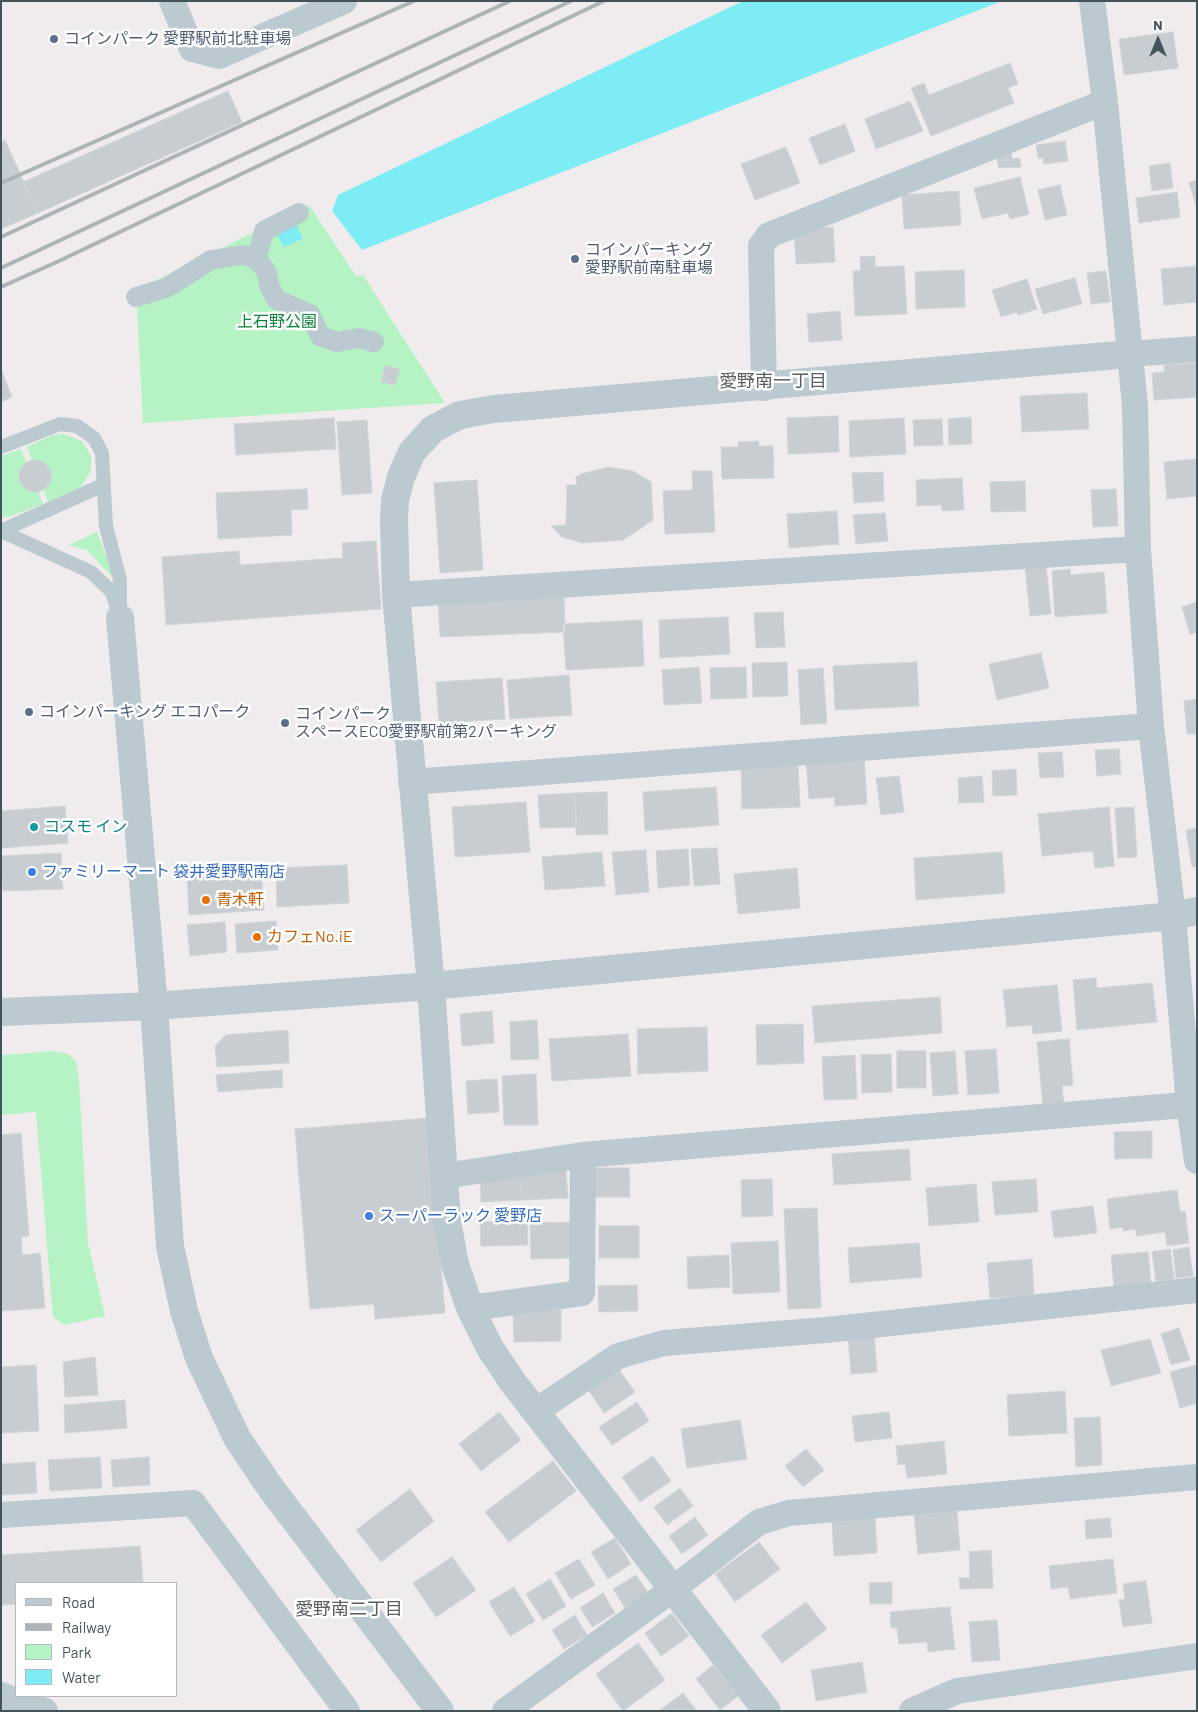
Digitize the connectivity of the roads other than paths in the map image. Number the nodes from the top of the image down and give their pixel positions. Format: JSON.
{"nodes":[{"id":1,"x":172,"y":1,"type":"edge"},
{"id":2,"x":344,"y":1,"type":"edge"},
{"id":3,"x":1092,"y":1,"type":"edge"},
{"id":4,"x":1105,"y":102,"type":"junction"},
{"id":5,"x":299,"y":214,"type":"dead end"},
{"id":6,"x":256,"y":260,"type":"junction"},
{"id":7,"x":136,"y":297,"type":"dead end"},
{"id":8,"x":374,"y":342,"type":"dead end"},
{"id":9,"x":1197,"y":349,"type":"edge"},
{"id":10,"x":1130,"y":354,"type":"junction"},
{"id":11,"x":764,"y":388,"type":"junction"},
{"id":12,"x":1,"y":447,"type":"edge"},
{"id":13,"x":103,"y":485,"type":"junction"},
{"id":14,"x":1,"y":531,"type":"edge"},
{"id":15,"x":1138,"y":549,"type":"junction"},
{"id":16,"x":396,"y":595,"type":"junction"},
{"id":17,"x":120,"y":618,"type":"junction"},
{"id":18,"x":1151,"y":726,"type":"junction"},
{"id":19,"x":411,"y":782,"type":"junction"},
{"id":20,"x":1185,"y":914,"type":"edge"},
{"id":21,"x":431,"y":986,"type":"junction"},
{"id":22,"x":154,"y":1006,"type":"junction"},
{"id":23,"x":1,"y":1012,"type":"edge"},
{"id":24,"x":1193,"y":1104,"type":"edge"},
{"id":25,"x":583,"y":1155,"type":"junction"},
{"id":26,"x":1197,"y":1161,"type":"edge"},
{"id":27,"x":444,"y":1176,"type":"junction"},
{"id":28,"x":1197,"y":1290,"type":"edge"},
{"id":29,"x":470,"y":1308,"type":"junction"},
{"id":30,"x":536,"y":1411,"type":"junction"},
{"id":31,"x":1197,"y":1477,"type":"edge"},
{"id":32,"x":1,"y":1515,"type":"edge"},
{"id":33,"x":673,"y":1589,"type":"junction"},
{"id":34,"x":1197,"y":1656,"type":"edge"},
{"id":35,"x":1,"y":1694,"type":"edge"},
{"id":36,"x":45,"y":1711,"type":"edge"},
{"id":37,"x":347,"y":1711,"type":"edge"},
{"id":38,"x":440,"y":1711,"type":"edge"},
{"id":39,"x":505,"y":1711,"type":"edge"},
{"id":40,"x":767,"y":1711,"type":"edge"},
{"id":41,"x":912,"y":1711,"type":"edge"}],
"edges":[{"from":1,"to":2,"type":"street"},
{"from":3,"to":4,"type":"street"},
{"from":4,"to":10,"type":"street"},
{"from":4,"to":11,"type":"street"},
{"from":5,"to":6,"type":"street"},
{"from":6,"to":7,"type":"street"},
{"from":6,"to":8,"type":"street"},
{"from":9,"to":10,"type":"street"},
{"from":10,"to":11,"type":"street"},
{"from":10,"to":15,"type":"street"},
{"from":11,"to":16,"type":"street"},
{"from":12,"to":13,"type":"lane"},
{"from":13,"to":14,"type":"lane"},
{"from":13,"to":17,"type":"lane"},
{"from":14,"to":17,"type":"lane"},
{"from":15,"to":16,"type":"street"},
{"from":15,"to":18,"type":"street"},
{"from":16,"to":19,"type":"street"},
{"from":17,"to":22,"type":"street"},
{"from":18,"to":19,"type":"street"},
{"from":18,"to":20,"type":"street"},
{"from":19,"to":21,"type":"street"},
{"from":20,"to":21,"type":"street"},
{"from":20,"to":24,"type":"street"},
{"from":21,"to":22,"type":"street"},
{"from":21,"to":27,"type":"street"},
{"from":22,"to":23,"type":"street"},
{"from":22,"to":38,"type":"street"},
{"from":24,"to":25,"type":"street"},
{"from":24,"to":26,"type":"street"},
{"from":25,"to":27,"type":"street"},
{"from":25,"to":29,"type":"street"},
{"from":27,"to":29,"type":"street"},
{"from":28,"to":30,"type":"street"},
{"from":29,"to":30,"type":"street"},
{"from":30,"to":33,"type":"street"},
{"from":31,"to":33,"type":"street"},
{"from":32,"to":37,"type":"street"},
{"from":33,"to":39,"type":"street"},
{"from":33,"to":40,"type":"street"},
{"from":34,"to":41,"type":"street"},
{"from":35,"to":36,"type":"street"}]}
